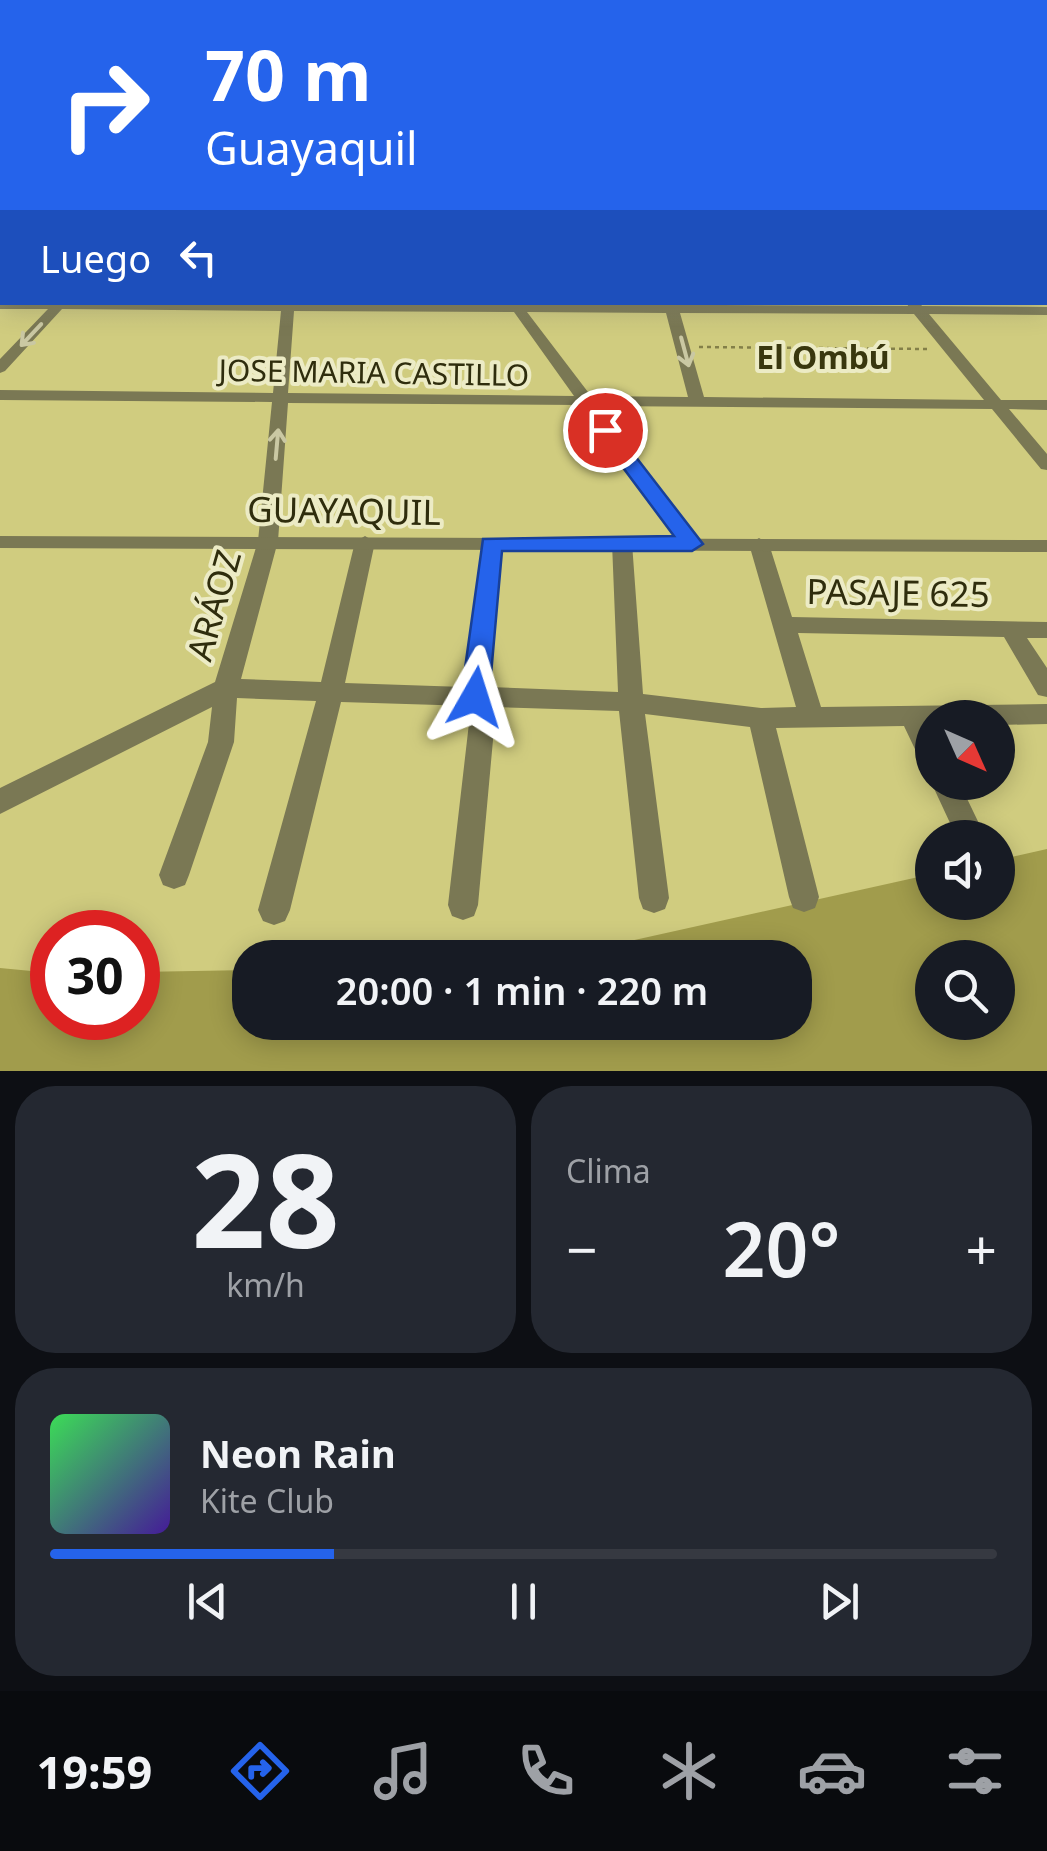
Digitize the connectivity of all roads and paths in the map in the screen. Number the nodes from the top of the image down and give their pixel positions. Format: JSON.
{"nodes":[{"id":1,"x":60,"y":305,"type":"edge"},
{"id":2,"x":288,"y":305,"type":"edge"},
{"id":3,"x":515,"y":305,"type":"edge"},
{"id":4,"x":671,"y":306,"type":"edge"},
{"id":5,"x":915,"y":306,"type":"edge"},
{"id":6,"x":1047,"y":312,"type":"edge"},
{"id":7,"x":684,"y":346,"type":"junction"},
{"id":8,"x":950,"y":349,"type":"junction"},
{"id":9,"x":0,"y":368,"type":"edge"},
{"id":10,"x":0,"y":395,"type":"edge"},
{"id":11,"x":281,"y":398,"type":"junction"},
{"id":12,"x":583,"y":401,"type":"junction"},
{"id":13,"x":697,"y":402,"type":"junction"},
{"id":14,"x":997,"y":404,"type":"junction"},
{"id":15,"x":1047,"y":405,"type":"edge"},
{"id":16,"x":1047,"y":465,"type":"edge"},
{"id":17,"x":268,"y":541,"type":"junction"},
{"id":18,"x":0,"y":542,"type":"edge"},
{"id":19,"x":364,"y":542,"type":"junction"},
{"id":20,"x":622,"y":543,"type":"junction"},
{"id":21,"x":492,"y":544,"type":"junction"},
{"id":22,"x":692,"y":544,"type":"junction"},
{"id":23,"x":760,"y":544,"type":"junction"},
{"id":24,"x":1047,"y":546,"type":"edge"},
{"id":25,"x":785,"y":625,"type":"junction"},
{"id":26,"x":1010,"y":629,"type":"junction"},
{"id":27,"x":1047,"y":630,"type":"edge"},
{"id":28,"x":226,"y":688,"type":"junction"},
{"id":29,"x":1047,"y":688,"type":"edge"},
{"id":30,"x":331,"y":692,"type":"junction"},
{"id":31,"x":480,"y":697,"type":"junction"},
{"id":32,"x":631,"y":702,"type":"junction"},
{"id":33,"x":1047,"y":714,"type":"edge"},
{"id":34,"x":912,"y":716,"type":"junction"},
{"id":35,"x":762,"y":718,"type":"junction"},
{"id":36,"x":812,"y":718,"type":"junction"},
{"id":37,"x":915,"y":722,"type":"edge"},
{"id":38,"x":0,"y":802,"type":"edge"},
{"id":39,"x":174,"y":876,"type":"dead end"},
{"id":40,"x":654,"y":898,"type":"dead end"},
{"id":41,"x":804,"y":898,"type":"dead end"},
{"id":42,"x":463,"y":905,"type":"dead end"},
{"id":43,"x":274,"y":910,"type":"dead end"}],
"edges":[{"from":1,"to":9,"type":"street","one_way":true},
{"from":2,"to":11,"type":"street","name":"ARÁOZ"},
{"from":3,"to":4,"type":"street"},
{"from":3,"to":12,"type":"street"},
{"from":4,"to":5,"type":"street"},
{"from":4,"to":7,"type":"street"},
{"from":5,"to":6,"type":"street"},
{"from":5,"to":8,"type":"street"},
{"from":7,"to":8,"type":"path"},
{"from":7,"to":13,"type":"street","one_way":true},
{"from":8,"to":14,"type":"street"},
{"from":10,"to":11,"type":"street","name":"JOSE MARIA CASTILLO"},
{"from":11,"to":12,"type":"street","name":"JOSE MARIA CASTILLO"},
{"from":17,"to":11,"type":"street","name":"ARÁOZ","one_way":true},
{"from":12,"to":13,"type":"street","name":"JOSE MARIA CASTILLO"},
{"from":12,"to":22,"type":"street"},
{"from":13,"to":14,"type":"street","name":"JOSE MARIA CASTILLO"},
{"from":14,"to":15,"type":"street","name":"JOSE MARIA CASTILLO"},
{"from":14,"to":16,"type":"street"},
{"from":17,"to":18,"type":"street","name":"GUAYAQUIL"},
{"from":17,"to":19,"type":"street","name":"GUAYAQUIL"},
{"from":17,"to":28,"type":"street","name":"ARÁOZ"},
{"from":19,"to":21,"type":"street","name":"GUAYAQUIL"},
{"from":19,"to":30,"type":"street"},
{"from":20,"to":21,"type":"street","name":"GUAYAQUIL"},
{"from":20,"to":22,"type":"street","name":"GUAYAQUIL"},
{"from":20,"to":32,"type":"street"},
{"from":21,"to":31,"type":"street"},
{"from":22,"to":23,"type":"street","name":"GUAYAQUIL"},
{"from":23,"to":24,"type":"street","name":"GUAYAQUIL"},
{"from":23,"to":25,"type":"street"},
{"from":25,"to":26,"type":"street","name":"PASAJE 625"},
{"from":25,"to":36,"type":"street"},
{"from":26,"to":27,"type":"street","name":"PASAJE 625"},
{"from":26,"to":29,"type":"street"},
{"from":28,"to":30,"type":"street"},
{"from":28,"to":38,"type":"street"},
{"from":28,"to":39,"type":"street","name":"ARÁOZ"},
{"from":30,"to":31,"type":"street"},
{"from":30,"to":43,"type":"street"},
{"from":31,"to":32,"type":"street"},
{"from":31,"to":42,"type":"street"},
{"from":32,"to":35,"type":"street"},
{"from":32,"to":40,"type":"street"},
{"from":33,"to":34,"type":"street"},
{"from":34,"to":36,"type":"street"},
{"from":34,"to":37,"type":"street"},
{"from":35,"to":36,"type":"street"},
{"from":35,"to":41,"type":"street"}]}
